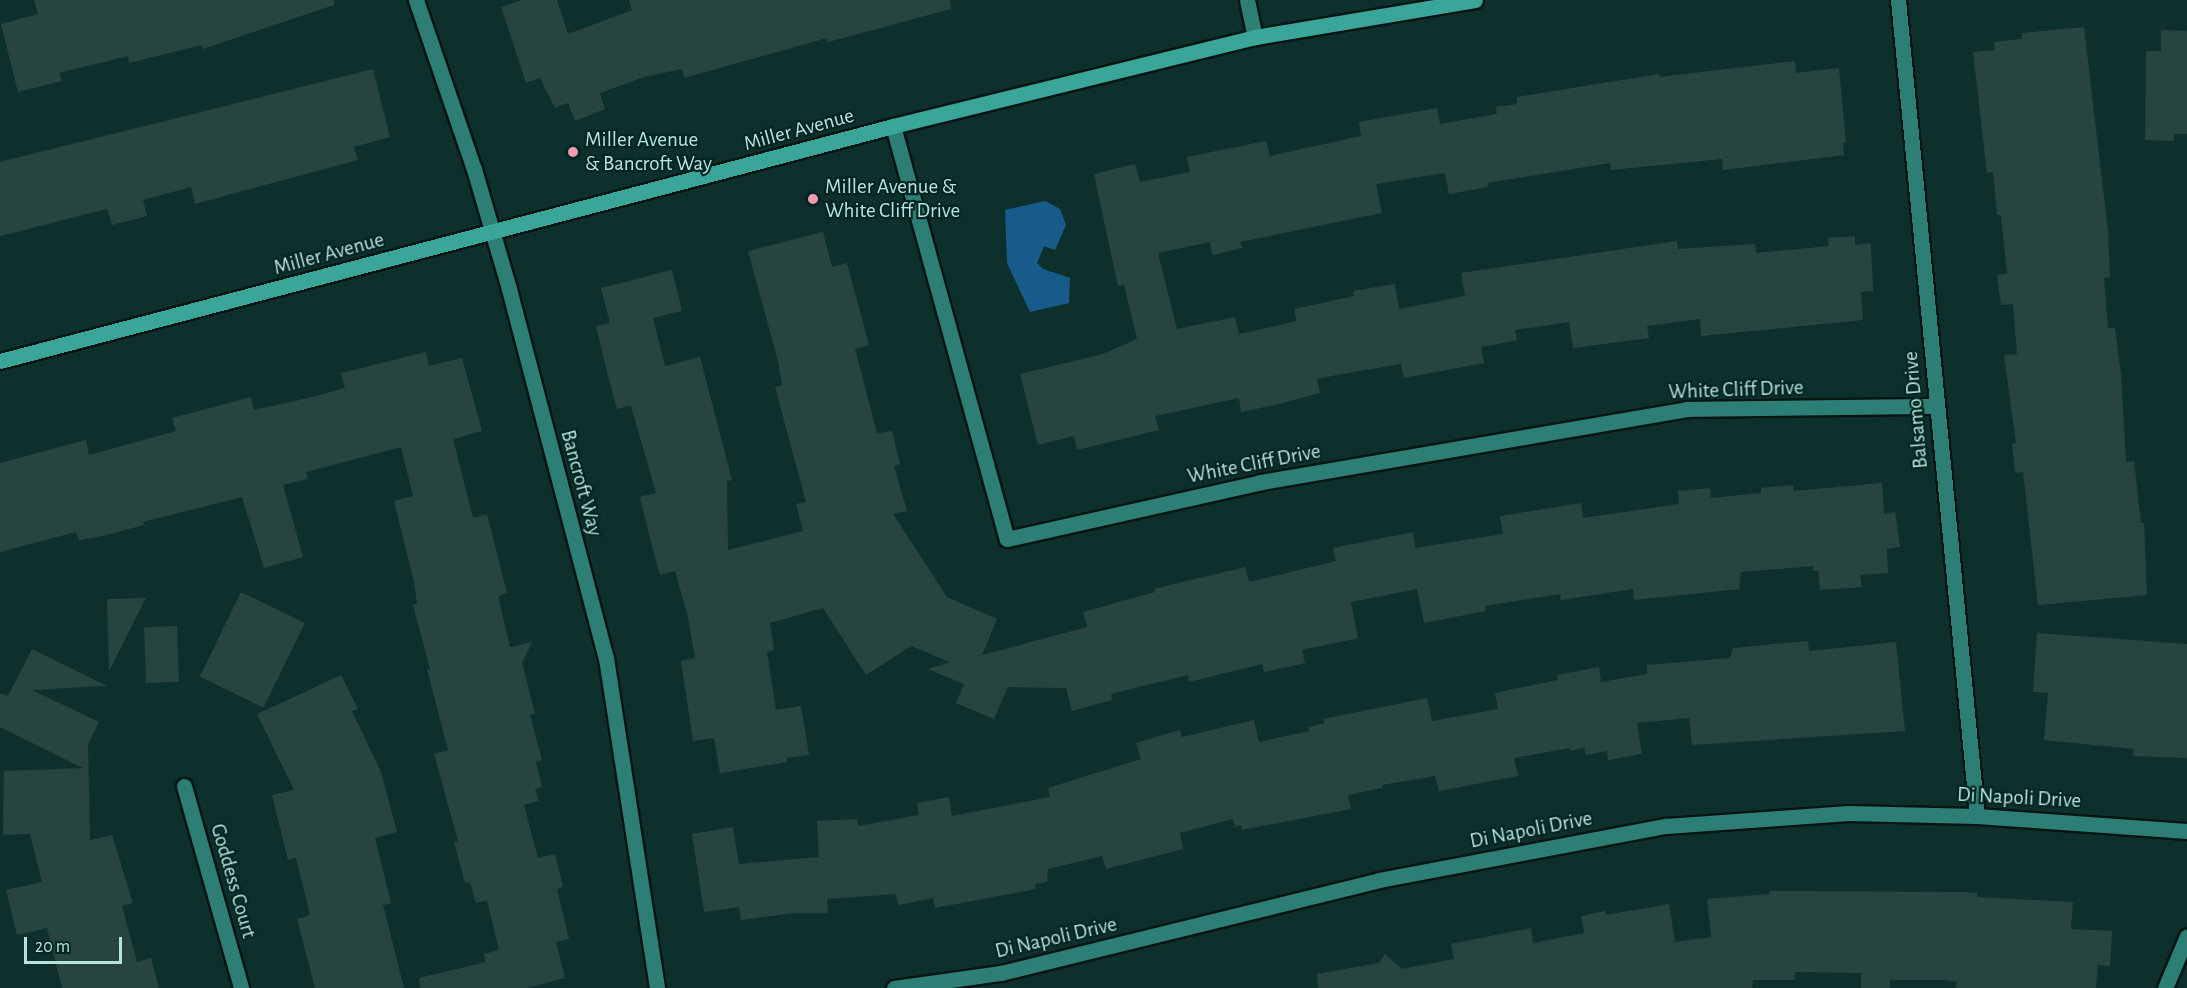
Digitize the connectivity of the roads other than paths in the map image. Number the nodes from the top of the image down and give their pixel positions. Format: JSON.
{"nodes":[{"id":1,"x":416,"y":0,"type":"edge"},
{"id":2,"x":1247,"y":0,"type":"edge"},
{"id":3,"x":1475,"y":0,"type":"edge"},
{"id":4,"x":1898,"y":0,"type":"edge"},
{"id":5,"x":1255,"y":37,"type":"junction"},
{"id":6,"x":893,"y":126,"type":"junction"},
{"id":7,"x":493,"y":233,"type":"junction"},
{"id":8,"x":0,"y":361,"type":"edge"},
{"id":9,"x":1936,"y":406,"type":"junction"},
{"id":10,"x":184,"y":786,"type":"dead end"},
{"id":11,"x":1977,"y":816,"type":"junction"},
{"id":12,"x":2187,"y":831,"type":"edge"},
{"id":13,"x":2187,"y":936,"type":"edge"},
{"id":14,"x":241,"y":988,"type":"edge"},
{"id":15,"x":657,"y":988,"type":"edge"},
{"id":16,"x":894,"y":988,"type":"edge"},
{"id":17,"x":2165,"y":988,"type":"edge"}],
"edges":[{"from":1,"to":7,"type":"street","name":"Bancroft Way"},
{"from":2,"to":5,"type":"street"},
{"from":3,"to":5,"type":"main road","name":"Miller Avenue"},
{"from":4,"to":9,"type":"street","name":"Balsamo Drive"},
{"from":5,"to":6,"type":"main road","name":"Miller Avenue"},
{"from":6,"to":7,"type":"main road","name":"Miller Avenue"},
{"from":6,"to":9,"type":"street","name":"White Cliff Drive"},
{"from":7,"to":8,"type":"main road","name":"Miller Avenue"},
{"from":7,"to":15,"type":"street","name":"Bancroft Way"},
{"from":9,"to":11,"type":"street","name":"Balsamo Drive"},
{"from":10,"to":14,"type":"street","name":"Goddess Court"},
{"from":11,"to":12,"type":"street","name":"Di Napoli Drive"},
{"from":11,"to":16,"type":"street","name":"Di Napoli Drive"},
{"from":13,"to":17,"type":"street"}]}
